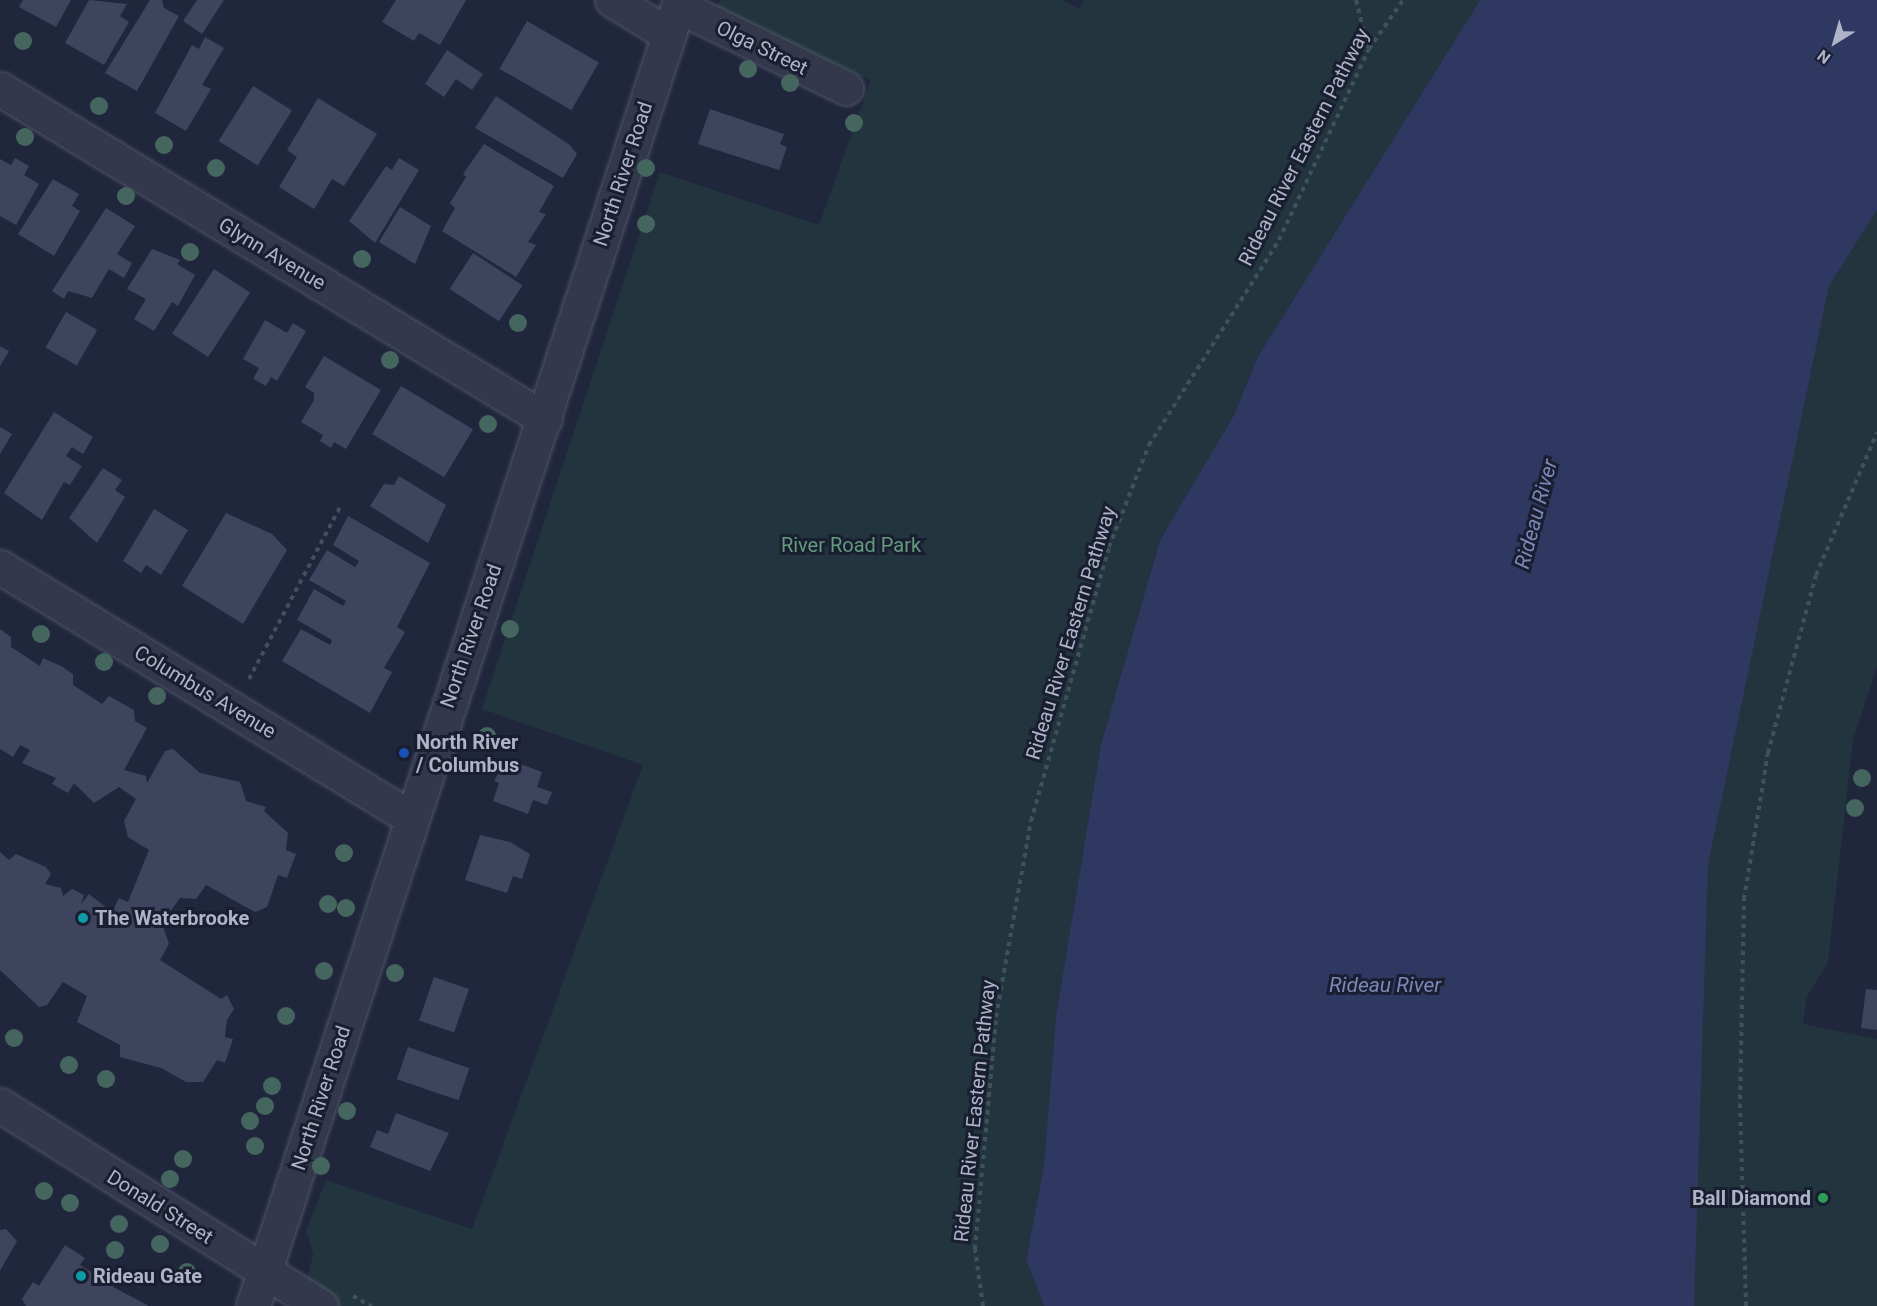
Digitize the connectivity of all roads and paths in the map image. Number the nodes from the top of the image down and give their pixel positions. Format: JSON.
{"nodes":[{"id":1,"x":612,"y":0,"type":"edge"},
{"id":2,"x":1356,"y":0,"type":"edge"},
{"id":3,"x":1403,"y":0,"type":"edge"},
{"id":4,"x":675,"y":13,"type":"edge"},
{"id":5,"x":1369,"y":49,"type":"junction"},
{"id":6,"x":846,"y":88,"type":"dead end"},
{"id":7,"x":0,"y":89,"type":"edge"},
{"id":8,"x":545,"y":419,"type":"junction"},
{"id":9,"x":1877,"y":433,"type":"edge"},
{"id":10,"x":340,"y":507,"type":"dead end"},
{"id":11,"x":0,"y":567,"type":"edge"},
{"id":12,"x":233,"y":709,"type":"junction"},
{"id":13,"x":410,"y":817,"type":"junction"},
{"id":14,"x":0,"y":1106,"type":"edge"},
{"id":15,"x":264,"y":1272,"type":"junction"},
{"id":16,"x":253,"y":1306,"type":"edge"},
{"id":17,"x":321,"y":1306,"type":"edge"},
{"id":18,"x":983,"y":1306,"type":"edge"},
{"id":19,"x":1746,"y":1306,"type":"edge"}],
"edges":[{"from":1,"to":4,"type":"street","name":"Olga Street"},
{"from":2,"to":5,"type":"path"},
{"from":3,"to":5,"type":"path","name":"Rideau River Eastern Pathway"},
{"from":4,"to":6,"type":"street","name":"Olga Street"},
{"from":4,"to":8,"type":"street","name":"North River Road"},
{"from":5,"to":18,"type":"path","name":"Rideau River Eastern Pathway"},
{"from":7,"to":8,"type":"street","name":"Glynn Avenue"},
{"from":8,"to":13,"type":"street","name":"North River Road"},
{"from":9,"to":19,"type":"path"},
{"from":10,"to":12,"type":"path"},
{"from":11,"to":12,"type":"street","name":"Columbus Avenue"},
{"from":12,"to":13,"type":"street","name":"Columbus Avenue"},
{"from":13,"to":15,"type":"street","name":"North River Road"},
{"from":14,"to":15,"type":"street","name":"Donald Street"},
{"from":15,"to":16,"type":"street","name":"North River Road"},
{"from":15,"to":17,"type":"street","name":"Donald Street"}]}
